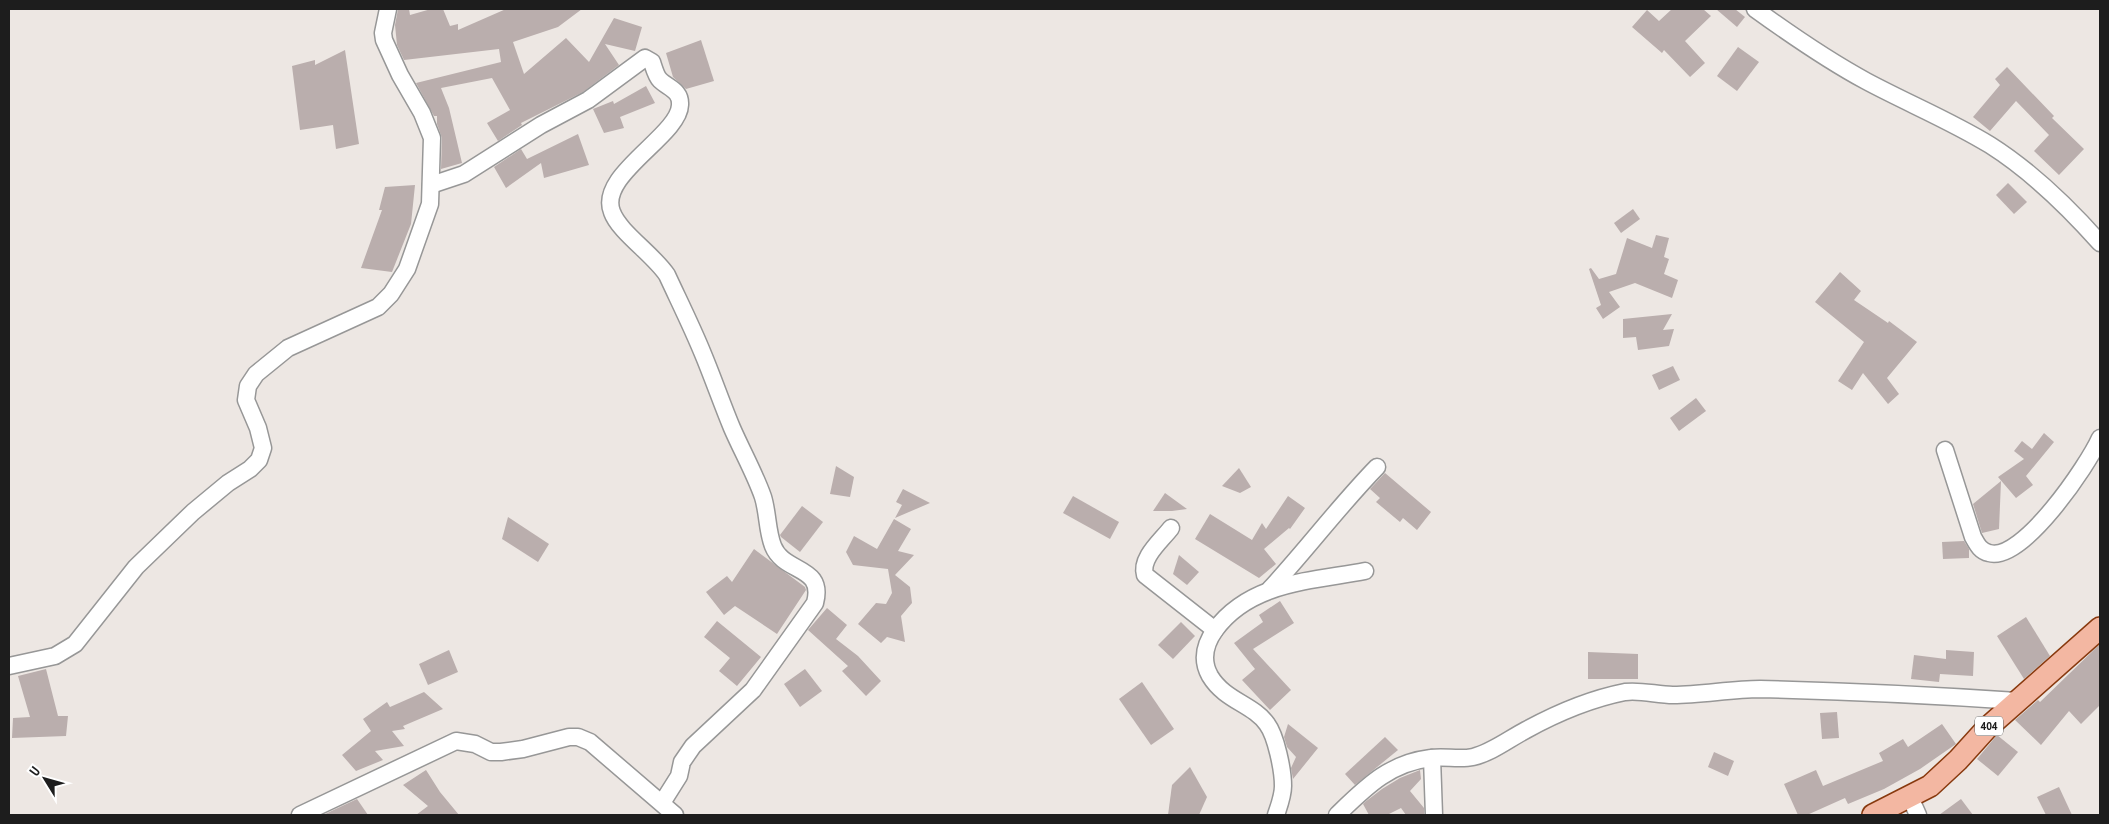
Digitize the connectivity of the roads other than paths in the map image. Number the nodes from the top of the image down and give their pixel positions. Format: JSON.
{"nodes":[{"id":1,"x":388,"y":9,"type":"edge"},
{"id":2,"x":1755,"y":9,"type":"edge"},
{"id":3,"x":431,"y":185,"type":"junction"},
{"id":4,"x":2100,"y":243,"type":"edge"},
{"id":5,"x":2100,"y":438,"type":"edge"},
{"id":6,"x":1945,"y":450,"type":"dead end"},
{"id":7,"x":1377,"y":467,"type":"dead end"},
{"id":8,"x":1171,"y":528,"type":"dead end"},
{"id":9,"x":1366,"y":572,"type":"dead end"},
{"id":10,"x":1270,"y":589,"type":"junction"},
{"id":11,"x":2100,"y":628,"type":"edge"},
{"id":12,"x":1215,"y":630,"type":"junction"},
{"id":13,"x":9,"y":666,"type":"edge"},
{"id":14,"x":2016,"y":701,"type":"junction"},
{"id":15,"x":1432,"y":758,"type":"junction"},
{"id":16,"x":662,"y":803,"type":"junction"},
{"id":17,"x":1914,"y":806,"type":"edge"},
{"id":18,"x":300,"y":815,"type":"edge"},
{"id":19,"x":675,"y":815,"type":"edge"},
{"id":20,"x":1276,"y":815,"type":"edge"},
{"id":21,"x":1337,"y":815,"type":"edge"},
{"id":22,"x":1434,"y":815,"type":"edge"},
{"id":23,"x":1873,"y":815,"type":"edge"}],
"edges":[{"from":1,"to":3,"type":"street"},
{"from":2,"to":4,"type":"street"},
{"from":3,"to":13,"type":"street"},
{"from":3,"to":16,"type":"street"},
{"from":5,"to":6,"type":"street"},
{"from":7,"to":10,"type":"street"},
{"from":8,"to":12,"type":"street"},
{"from":9,"to":10,"type":"street"},
{"from":10,"to":12,"type":"street"},
{"from":11,"to":14,"type":"main road","number":"404"},
{"from":12,"to":20,"type":"street"},
{"from":14,"to":15,"type":"street"},
{"from":14,"to":17,"type":"main road","number":"404"},
{"from":15,"to":21,"type":"street"},
{"from":15,"to":22,"type":"street"},
{"from":16,"to":18,"type":"street"},
{"from":16,"to":19,"type":"street"},
{"from":17,"to":23,"type":"main road","number":"404"}]}
